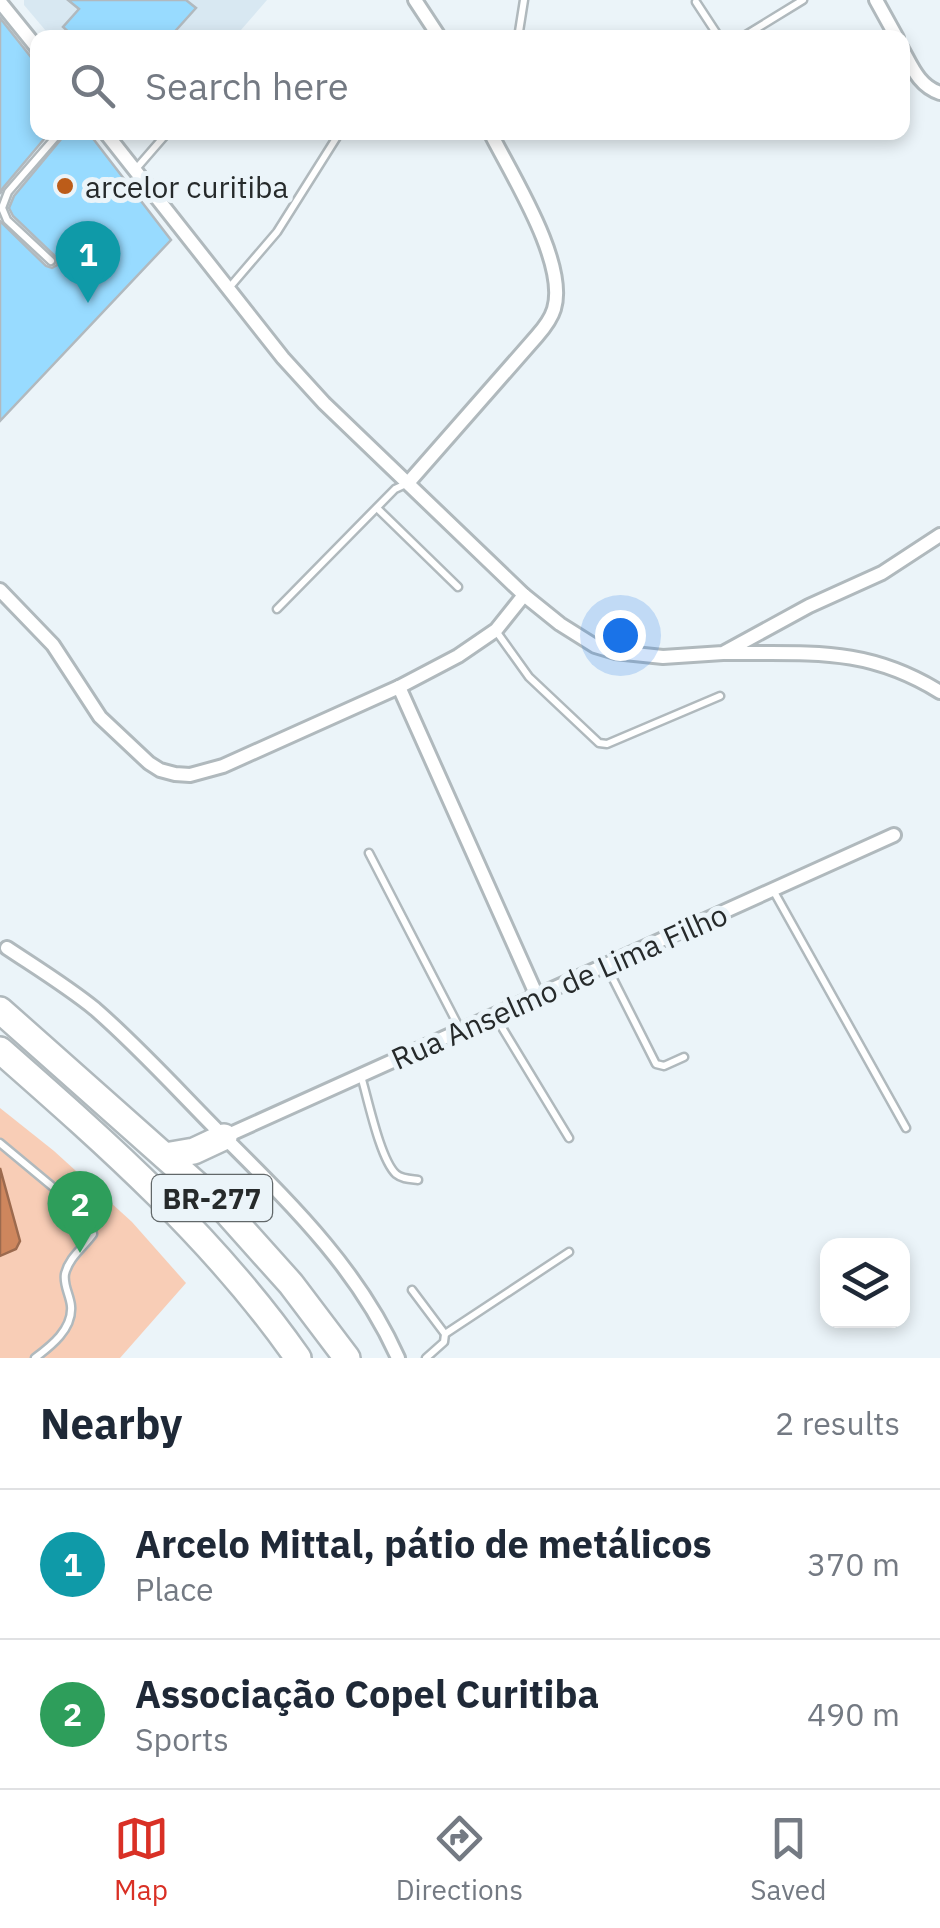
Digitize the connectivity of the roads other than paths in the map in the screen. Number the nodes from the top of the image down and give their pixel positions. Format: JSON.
{"nodes":[{"id":1,"x":415,"y":0,"type":"edge"},
{"id":2,"x":524,"y":0,"type":"edge"},
{"id":3,"x":803,"y":0,"type":"edge"},
{"id":4,"x":876,"y":0,"type":"edge"},
{"id":5,"x":0,"y":2,"type":"edge"},
{"id":6,"x":696,"y":2,"type":"edge"},
{"id":7,"x":435,"y":30,"type":"edge"},
{"id":8,"x":519,"y":30,"type":"edge"},
{"id":9,"x":714,"y":30,"type":"edge"},
{"id":10,"x":753,"y":30,"type":"edge"},
{"id":11,"x":892,"y":30,"type":"edge"},
{"id":12,"x":30,"y":38,"type":"edge"},
{"id":13,"x":910,"y":62,"type":"edge"},
{"id":14,"x":940,"y":93,"type":"edge"},
{"id":15,"x":53,"y":140,"type":"edge"},
{"id":16,"x":110,"y":140,"type":"edge"},
{"id":17,"x":161,"y":140,"type":"edge"},
{"id":18,"x":335,"y":140,"type":"edge"},
{"id":19,"x":494,"y":140,"type":"edge"},
{"id":20,"x":134,"y":170,"type":"junction"},
{"id":21,"x":51,"y":261,"type":"dead end"},
{"id":22,"x":228,"y":288,"type":"junction"},
{"id":23,"x":408,"y":483,"type":"junction"},
{"id":24,"x":377,"y":508,"type":"junction"},
{"id":25,"x":940,"y":536,"type":"edge"},
{"id":26,"x":458,"y":587,"type":"dead end"},
{"id":27,"x":0,"y":590,"type":"edge"},
{"id":28,"x":524,"y":594,"type":"junction"},
{"id":29,"x":277,"y":609,"type":"dead end"},
{"id":30,"x":496,"y":630,"type":"junction"},
{"id":31,"x":723,"y":653,"type":"junction"},
{"id":32,"x":398,"y":687,"type":"junction"},
{"id":33,"x":940,"y":692,"type":"edge"},
{"id":34,"x":720,"y":696,"type":"dead end"},
{"id":35,"x":894,"y":835,"type":"dead end"},
{"id":36,"x":369,"y":853,"type":"dead end"},
{"id":37,"x":772,"y":890,"type":"junction"},
{"id":38,"x":8,"y":948,"type":"dead end"},
{"id":39,"x":606,"y":965,"type":"junction"},
{"id":40,"x":537,"y":996,"type":"junction"},
{"id":41,"x":0,"y":1006,"type":"edge"},
{"id":42,"x":495,"y":1015,"type":"junction"},
{"id":43,"x":460,"y":1030,"type":"junction"},
{"id":44,"x":0,"y":1050,"type":"edge"},
{"id":45,"x":684,"y":1057,"type":"dead end"},
{"id":46,"x":361,"y":1075,"type":"junction"},
{"id":47,"x":906,"y":1128,"type":"dead end"},
{"id":48,"x":224,"y":1137,"type":"junction"},
{"id":49,"x":568,"y":1138,"type":"dead end"},
{"id":50,"x":0,"y":1143,"type":"edge"},
{"id":51,"x":165,"y":1156,"type":"junction"},
{"id":52,"x":418,"y":1180,"type":"dead end"},
{"id":53,"x":569,"y":1252,"type":"dead end"},
{"id":54,"x":412,"y":1290,"type":"dead end"},
{"id":55,"x":445,"y":1334,"type":"junction"},
{"id":56,"x":35,"y":1358,"type":"edge"},
{"id":57,"x":298,"y":1358,"type":"edge"},
{"id":58,"x":346,"y":1358,"type":"edge"},
{"id":59,"x":398,"y":1358,"type":"edge"},
{"id":60,"x":426,"y":1358,"type":"edge"}],
"edges":[{"from":1,"to":7,"type":"street"},
{"from":2,"to":8,"type":"lane"},
{"from":3,"to":10,"type":"lane"},
{"from":4,"to":11,"type":"street"},
{"from":5,"to":12,"type":"street"},
{"from":6,"to":9,"type":"lane"},
{"from":13,"to":14,"type":"street"},
{"from":15,"to":21,"type":"lane"},
{"from":16,"to":20,"type":"street"},
{"from":17,"to":20,"type":"lane"},
{"from":18,"to":22,"type":"lane"},
{"from":19,"to":23,"type":"street"},
{"from":20,"to":22,"type":"street"},
{"from":22,"to":23,"type":"street"},
{"from":23,"to":24,"type":"lane"},
{"from":23,"to":28,"type":"street"},
{"from":24,"to":26,"type":"lane"},
{"from":24,"to":29,"type":"lane"},
{"from":25,"to":31,"type":"street"},
{"from":27,"to":32,"type":"street"},
{"from":28,"to":30,"type":"street"},
{"from":28,"to":31,"type":"street"},
{"from":30,"to":32,"type":"street"},
{"from":30,"to":34,"type":"lane"},
{"from":31,"to":33,"type":"street"},
{"from":32,"to":40,"type":"street"},
{"from":35,"to":37,"type":"street","name":"Rua Anselmo de Lima Filho"},
{"from":36,"to":43,"type":"lane"},
{"from":37,"to":39,"type":"street","name":"Rua Anselmo de Lima Filho"},
{"from":37,"to":47,"type":"lane"},
{"from":38,"to":48,"type":"street"},
{"from":39,"to":40,"type":"street","name":"Rua Anselmo de Lima Filho"},
{"from":39,"to":45,"type":"lane"},
{"from":40,"to":42,"type":"street","name":"Rua Anselmo de Lima Filho"},
{"from":41,"to":51,"type":"highway","number":"BR-277"},
{"from":42,"to":43,"type":"street","name":"Rua Anselmo de Lima Filho"},
{"from":42,"to":49,"type":"lane"},
{"from":43,"to":46,"type":"street","name":"Rua Anselmo de Lima Filho"},
{"from":44,"to":57,"type":"highway","number":"BR-277"},
{"from":46,"to":48,"type":"street","name":"Rua Anselmo de Lima Filho"},
{"from":46,"to":52,"type":"lane"},
{"from":48,"to":51,"type":"highway"},
{"from":48,"to":59,"type":"street"},
{"from":50,"to":56,"type":"lane"},
{"from":51,"to":58,"type":"highway","number":"BR-277"},
{"from":53,"to":55,"type":"lane"},
{"from":54,"to":55,"type":"lane"},
{"from":55,"to":60,"type":"lane"}]}
